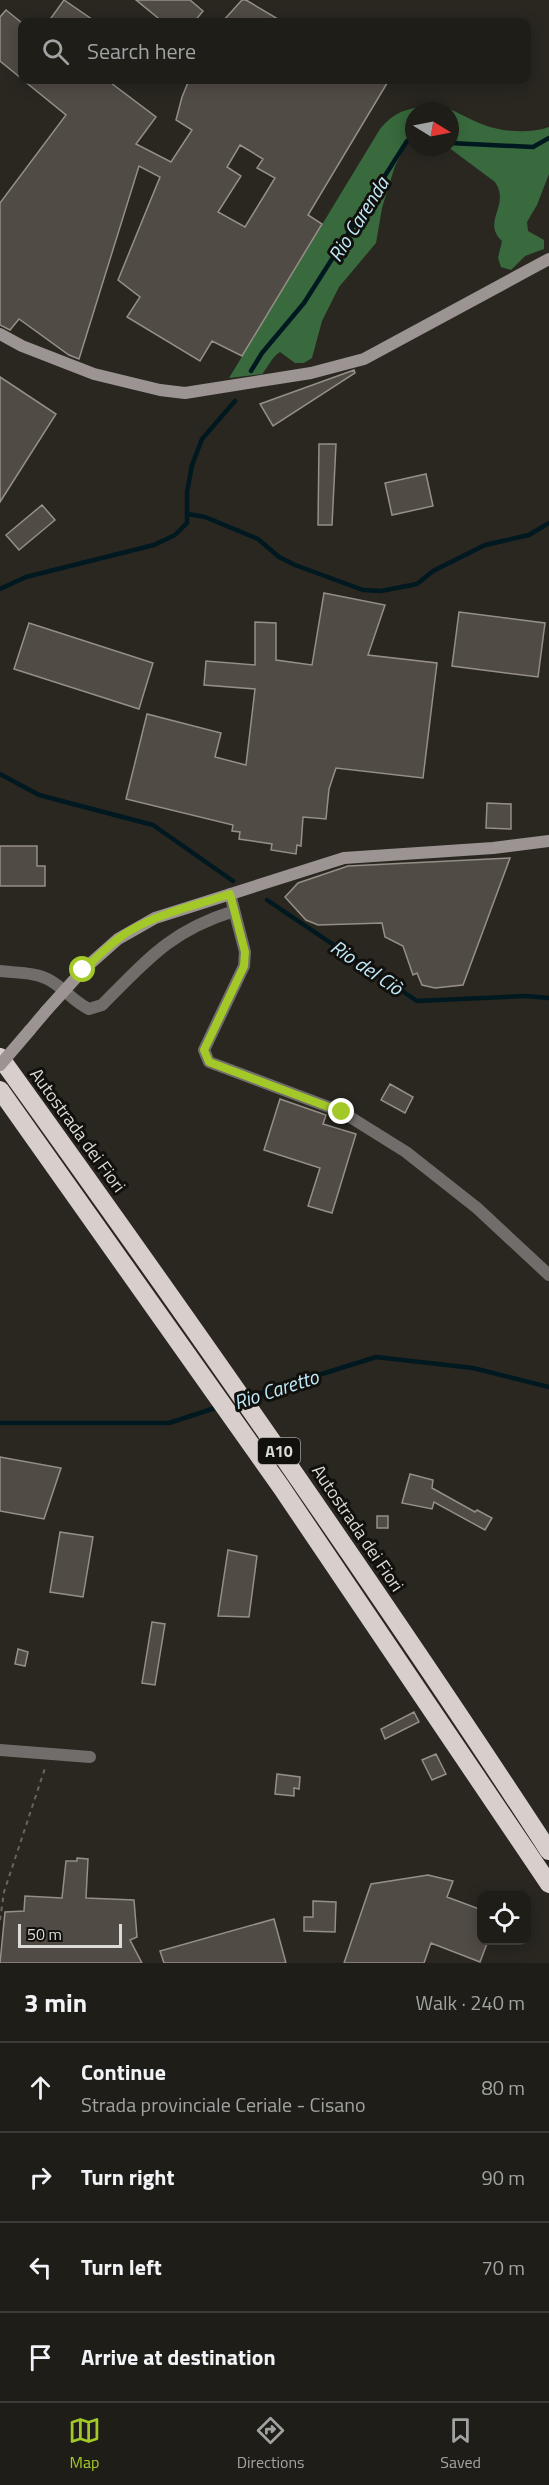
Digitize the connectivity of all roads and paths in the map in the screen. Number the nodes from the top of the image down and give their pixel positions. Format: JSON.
{"nodes":[{"id":1,"x":549,"y":259,"type":"edge"},
{"id":2,"x":0,"y":334,"type":"edge"},
{"id":3,"x":549,"y":841,"type":"edge"},
{"id":4,"x":230,"y":894,"type":"junction"},
{"id":5,"x":234,"y":911,"type":"junction"},
{"id":6,"x":0,"y":971,"type":"edge"},
{"id":7,"x":0,"y":1057,"type":"edge"},
{"id":8,"x":0,"y":1065,"type":"edge"},
{"id":9,"x":0,"y":1090,"type":"edge"},
{"id":10,"x":549,"y":1275,"type":"edge"},
{"id":11,"x":0,"y":1750,"type":"edge"},
{"id":12,"x":50,"y":1754,"type":"junction"},
{"id":13,"x":90,"y":1757,"type":"dead end"},
{"id":14,"x":549,"y":1851,"type":"edge"},
{"id":15,"x":549,"y":1884,"type":"edge"},
{"id":16,"x":0,"y":1920,"type":"edge"}],
"edges":[{"from":1,"to":2,"type":"main road"},
{"from":3,"to":4,"type":"main road"},
{"from":4,"to":5,"type":"street"},
{"from":4,"to":8,"type":"main road","bridge":true},
{"from":5,"to":6,"type":"street"},
{"from":5,"to":10,"type":"street"},
{"from":7,"to":14,"type":"highway","name":"Autostrada dei Fiori","number":"A10"},
{"from":9,"to":15,"type":"highway","number":"A10"},
{"from":11,"to":12,"type":"street"},
{"from":12,"to":13,"type":"street"},
{"from":12,"to":16,"type":"path"}]}
